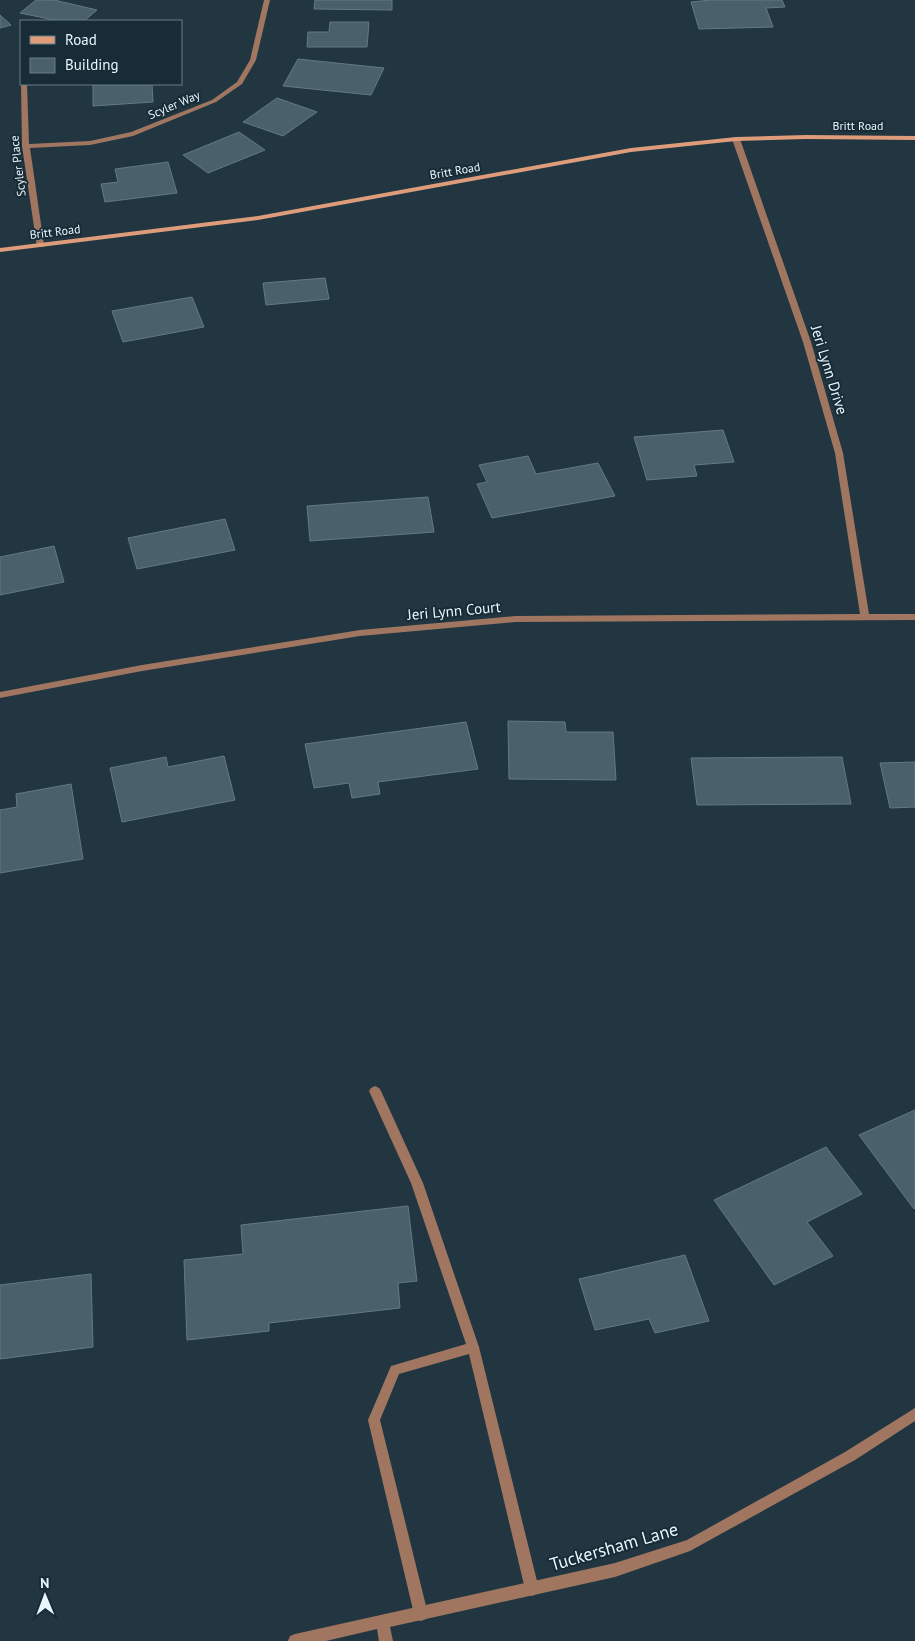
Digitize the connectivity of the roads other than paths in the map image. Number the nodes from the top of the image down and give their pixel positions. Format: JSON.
{"nodes":[{"id":1,"x":267,"y":0,"type":"edge"},
{"id":2,"x":24,"y":85,"type":"edge"},
{"id":3,"x":915,"y":138,"type":"edge"},
{"id":4,"x":736,"y":139,"type":"junction"},
{"id":5,"x":26,"y":146,"type":"junction"},
{"id":6,"x":40,"y":245,"type":"junction"},
{"id":7,"x":0,"y":250,"type":"edge"},
{"id":8,"x":866,"y":617,"type":"junction"},
{"id":9,"x":915,"y":617,"type":"edge"},
{"id":10,"x":0,"y":695,"type":"edge"},
{"id":11,"x":374,"y":1091,"type":"dead end"},
{"id":12,"x":472,"y":1347,"type":"junction"},
{"id":13,"x":915,"y":1414,"type":"edge"},
{"id":14,"x":532,"y":1589,"type":"junction"},
{"id":15,"x":421,"y":1614,"type":"junction"},
{"id":16,"x":383,"y":1623,"type":"junction"},
{"id":17,"x":295,"y":1641,"type":"edge"},
{"id":18,"x":386,"y":1641,"type":"edge"}],
"edges":[{"from":1,"to":5,"type":"street","name":"Scyler Way"},
{"from":2,"to":5,"type":"street","name":"Scyler Place"},
{"from":3,"to":4,"type":"street","name":"Britt Road"},
{"from":4,"to":6,"type":"street","name":"Britt Road"},
{"from":4,"to":8,"type":"street","name":"Jeri Lynn Drive"},
{"from":5,"to":6,"type":"street","name":"Scyler Place"},
{"from":6,"to":7,"type":"street","name":"Britt Road"},
{"from":8,"to":9,"type":"street","name":"Jeri Lynn Court"},
{"from":8,"to":10,"type":"street","name":"Jeri Lynn Court"},
{"from":11,"to":12,"type":"street"},
{"from":12,"to":14,"type":"street"},
{"from":12,"to":15,"type":"street"},
{"from":13,"to":14,"type":"street","name":"Tuckersham Lane"},
{"from":14,"to":15,"type":"street","name":"Tuckersham Lane"},
{"from":15,"to":16,"type":"street","name":"Tuckersham Lane"},
{"from":16,"to":17,"type":"street","name":"Tuckersham Lane"},
{"from":16,"to":18,"type":"street"}]}
